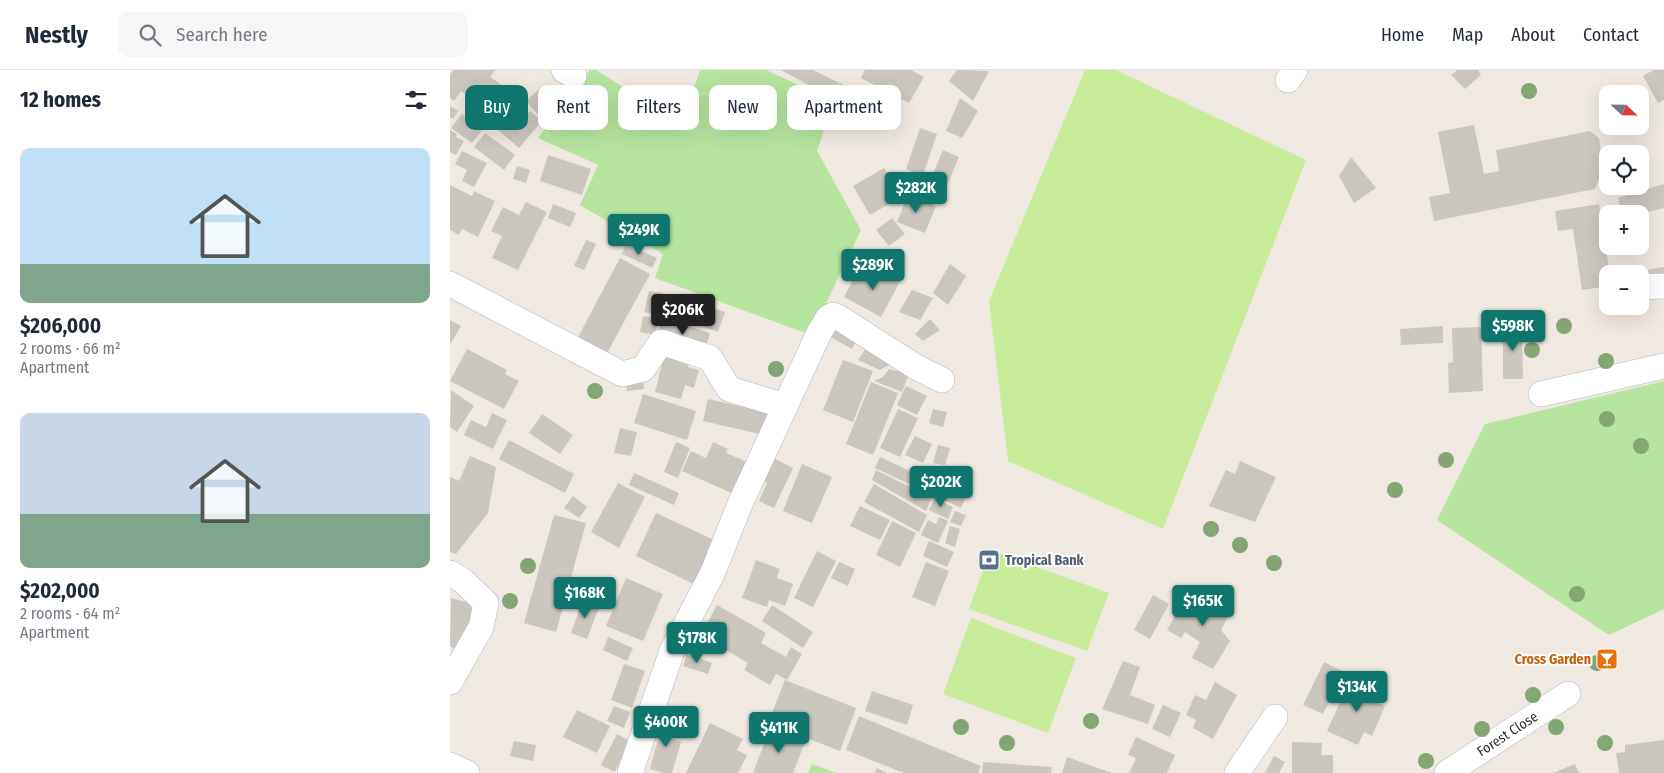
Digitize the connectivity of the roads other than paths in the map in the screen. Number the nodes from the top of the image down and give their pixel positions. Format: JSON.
{"nodes":[{"id":1,"x":450,"y":284,"type":"edge"},
{"id":2,"x":1664,"y":286,"type":"edge"},
{"id":3,"x":1649,"y":287,"type":"edge"},
{"id":4,"x":1664,"y":366,"type":"edge"},
{"id":5,"x":942,"y":380,"type":"dead end"},
{"id":6,"x":1541,"y":394,"type":"dead end"},
{"id":7,"x":786,"y":406,"type":"junction"},
{"id":8,"x":450,"y":573,"type":"edge"},
{"id":9,"x":450,"y":682,"type":"edge"},
{"id":10,"x":1568,"y":694,"type":"dead end"},
{"id":11,"x":1275,"y":717,"type":"dead end"},
{"id":12,"x":450,"y":765,"type":"edge"},
{"id":13,"x":467,"y":773,"type":"edge"},
{"id":14,"x":630,"y":773,"type":"edge"},
{"id":15,"x":1237,"y":773,"type":"edge"},
{"id":16,"x":1447,"y":773,"type":"edge"}],
"edges":[{"from":1,"to":7,"type":"street"},
{"from":2,"to":3,"type":"street"},
{"from":4,"to":6,"type":"street"},
{"from":5,"to":7,"type":"street"},
{"from":7,"to":14,"type":"street"},
{"from":8,"to":9,"type":"street"},
{"from":10,"to":16,"type":"street","name":"Forest Close"},
{"from":11,"to":15,"type":"street"},
{"from":12,"to":13,"type":"street"}]}
